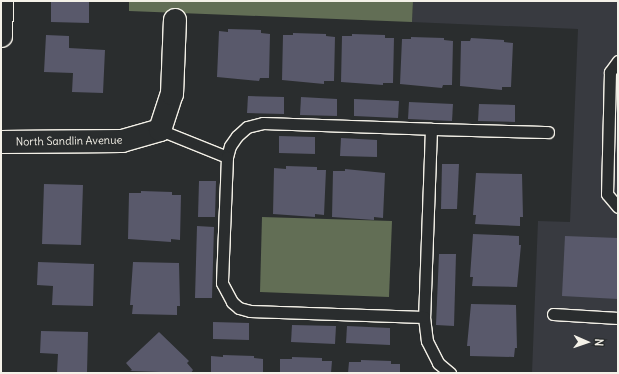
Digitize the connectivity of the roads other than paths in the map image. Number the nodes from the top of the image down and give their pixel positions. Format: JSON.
{"nodes":[{"id":1,"x":2,"y":1,"type":"edge"},
{"id":2,"x":175,"y":20,"type":"dead end"},
{"id":3,"x":1,"y":36,"type":"edge"},
{"id":4,"x":618,"y":61,"type":"edge"},
{"id":5,"x":431,"y":128,"type":"junction"},
{"id":6,"x":160,"y":130,"type":"junction"},
{"id":7,"x":548,"y":132,"type":"dead end"},
{"id":8,"x":1,"y":142,"type":"edge"},
{"id":9,"x":227,"y":157,"type":"junction"},
{"id":10,"x":618,"y":207,"type":"edge"},
{"id":11,"x":553,"y":314,"type":"dead end"},
{"id":12,"x":424,"y":317,"type":"junction"},
{"id":13,"x":618,"y":318,"type":"edge"},
{"id":14,"x":450,"y":373,"type":"edge"}],
"edges":[{"from":1,"to":3,"type":"street"},
{"from":2,"to":6,"type":"street"},
{"from":4,"to":10,"type":"lane"},
{"from":5,"to":7,"type":"lane"},
{"from":5,"to":9,"type":"lane"},
{"from":5,"to":12,"type":"lane"},
{"from":6,"to":8,"type":"street","name":"North Sandlin Avenue"},
{"from":6,"to":9,"type":"lane"},
{"from":9,"to":12,"type":"lane"},
{"from":11,"to":13,"type":"lane"},
{"from":12,"to":14,"type":"lane"}]}
